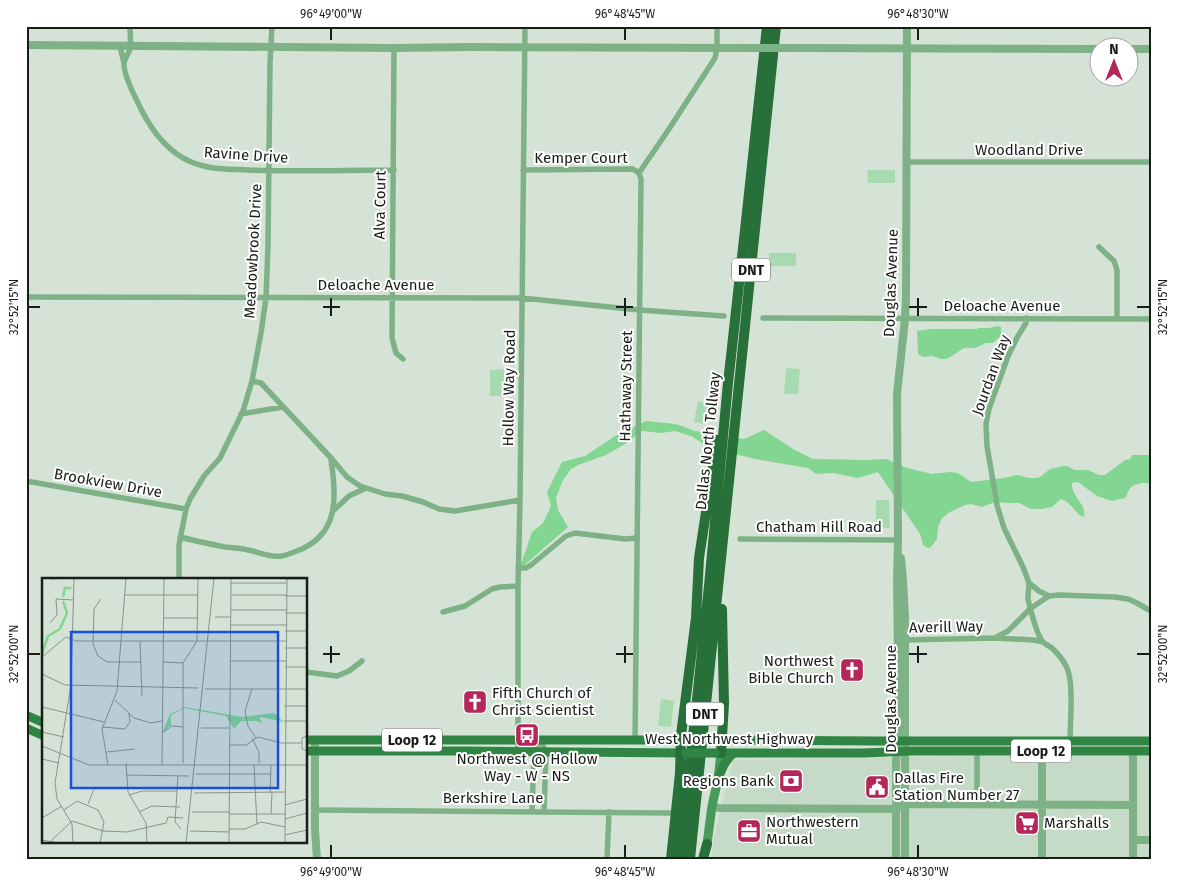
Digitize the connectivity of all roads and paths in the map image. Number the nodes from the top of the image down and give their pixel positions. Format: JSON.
{"nodes":[{"id":1,"x":130,"y":26,"type":"edge"},
{"id":2,"x":272,"y":26,"type":"edge"},
{"id":3,"x":524,"y":26,"type":"edge"},
{"id":4,"x":717,"y":26,"type":"edge"},
{"id":5,"x":767,"y":26,"type":"edge"},
{"id":6,"x":776,"y":26,"type":"edge"},
{"id":7,"x":907,"y":26,"type":"edge"},
{"id":8,"x":26,"y":45,"type":"edge"},
{"id":9,"x":120,"y":46,"type":"junction"},
{"id":10,"x":130,"y":46,"type":"junction"},
{"id":11,"x":270,"y":46,"type":"junction"},
{"id":12,"x":524,"y":47,"type":"junction"},
{"id":13,"x":394,"y":48,"type":"junction"},
{"id":14,"x":716,"y":48,"type":"junction"},
{"id":15,"x":907,"y":48,"type":"junction"},
{"id":16,"x":1090,"y":48,"type":"edge"},
{"id":17,"x":124,"y":63,"type":"junction"},
{"id":18,"x":906,"y":162,"type":"junction"},
{"id":19,"x":1151,"y":162,"type":"edge"},
{"id":20,"x":394,"y":170,"type":"junction"},
{"id":21,"x":523,"y":170,"type":"junction"},
{"id":22,"x":269,"y":171,"type":"junction"},
{"id":23,"x":639,"y":173,"type":"junction"},
{"id":24,"x":1099,"y":246,"type":"dead end"},
{"id":25,"x":26,"y":297,"type":"edge"},
{"id":26,"x":266,"y":298,"type":"junction"},
{"id":27,"x":392,"y":298,"type":"junction"},
{"id":28,"x":522,"y":298,"type":"junction"},
{"id":29,"x":640,"y":310,"type":"junction"},
{"id":30,"x":724,"y":316,"type":"dead end"},
{"id":31,"x":763,"y":318,"type":"dead end"},
{"id":32,"x":1026,"y":318,"type":"junction"},
{"id":33,"x":905,"y":319,"type":"junction"},
{"id":34,"x":1116,"y":319,"type":"junction"},
{"id":35,"x":1151,"y":319,"type":"edge"},
{"id":36,"x":403,"y":359,"type":"dead end"},
{"id":37,"x":252,"y":381,"type":"junction"},
{"id":38,"x":728,"y":383,"type":"junction"},
{"id":39,"x":283,"y":407,"type":"junction"},
{"id":40,"x":241,"y":414,"type":"junction"},
{"id":41,"x":331,"y":459,"type":"junction"},
{"id":42,"x":26,"y":481,"type":"edge"},
{"id":43,"x":366,"y":488,"type":"junction"},
{"id":44,"x":520,"y":500,"type":"junction"},
{"id":45,"x":186,"y":510,"type":"junction"},
{"id":46,"x":333,"y":511,"type":"junction"},
{"id":47,"x":180,"y":537,"type":"junction"},
{"id":48,"x":637,"y":538,"type":"junction"},
{"id":49,"x":740,"y":539,"type":"dead end"},
{"id":50,"x":898,"y":540,"type":"junction"},
{"id":51,"x":518,"y":568,"type":"junction"},
{"id":52,"x":721,"y":569,"type":"junction"},
{"id":53,"x":179,"y":578,"type":"edge"},
{"id":54,"x":1029,"y":583,"type":"junction"},
{"id":55,"x":518,"y":586,"type":"junction"},
{"id":56,"x":1049,"y":596,"type":"junction"},
{"id":57,"x":1031,"y":608,"type":"junction"},
{"id":58,"x":1151,"y":611,"type":"edge"},
{"id":59,"x":443,"y":612,"type":"dead end"},
{"id":60,"x":995,"y":638,"type":"junction"},
{"id":61,"x":901,"y":640,"type":"junction"},
{"id":62,"x":1043,"y":642,"type":"junction"},
{"id":63,"x":362,"y":660,"type":"dead end"},
{"id":64,"x":308,"y":672,"type":"edge"},
{"id":65,"x":26,"y":715,"type":"edge"},
{"id":66,"x":42,"y":723,"type":"edge"},
{"id":67,"x":26,"y":728,"type":"edge"},
{"id":68,"x":42,"y":735,"type":"edge"},
{"id":69,"x":311,"y":740,"type":"edge"},
{"id":70,"x":518,"y":740,"type":"junction"},
{"id":71,"x":540,"y":740,"type":"junction"},
{"id":72,"x":635,"y":740,"type":"junction"},
{"id":73,"x":684,"y":740,"type":"junction"},
{"id":74,"x":720,"y":740,"type":"junction"},
{"id":75,"x":876,"y":741,"type":"junction"},
{"id":76,"x":902,"y":741,"type":"junction"},
{"id":77,"x":1070,"y":741,"type":"junction"},
{"id":78,"x":1097,"y":741,"type":"junction"},
{"id":79,"x":1151,"y":741,"type":"edge"},
{"id":80,"x":311,"y":751,"type":"edge"},
{"id":81,"x":518,"y":751,"type":"junction"},
{"id":82,"x":534,"y":751,"type":"junction"},
{"id":83,"x":977,"y":751,"type":"junction"},
{"id":84,"x":1042,"y":751,"type":"junction"},
{"id":85,"x":1134,"y":751,"type":"junction"},
{"id":86,"x":1151,"y":751,"type":"edge"},
{"id":87,"x":546,"y":752,"type":"junction"},
{"id":88,"x":876,"y":752,"type":"junction"},
{"id":89,"x":901,"y":752,"type":"junction"},
{"id":90,"x":683,"y":753,"type":"junction"},
{"id":91,"x":718,"y":753,"type":"junction"},
{"id":92,"x":734,"y":753,"type":"junction"},
{"id":93,"x":718,"y":779,"type":"junction"},
{"id":94,"x":905,"y":804,"type":"junction"},
{"id":95,"x":977,"y":804,"type":"junction"},
{"id":96,"x":1041,"y":804,"type":"junction"},
{"id":97,"x":1133,"y":804,"type":"junction"},
{"id":98,"x":712,"y":806,"type":"junction"},
{"id":99,"x":896,"y":809,"type":"junction"},
{"id":100,"x":315,"y":810,"type":"junction"},
{"id":101,"x":532,"y":812,"type":"junction"},
{"id":102,"x":544,"y":812,"type":"junction"},
{"id":103,"x":609,"y":812,"type":"junction"},
{"id":104,"x":670,"y":813,"type":"dead end"},
{"id":105,"x":1133,"y":840,"type":"junction"},
{"id":106,"x":1151,"y":840,"type":"edge"},
{"id":107,"x":896,"y":843,"type":"junction"},
{"id":108,"x":905,"y":843,"type":"junction"},
{"id":109,"x":707,"y":844,"type":"joint"},
{"id":110,"x":896,"y":857,"type":"edge"},
{"id":111,"x":905,"y":857,"type":"edge"},
{"id":112,"x":317,"y":859,"type":"edge"},
{"id":113,"x":607,"y":859,"type":"edge"},
{"id":114,"x":671,"y":859,"type":"edge"},
{"id":115,"x":680,"y":859,"type":"edge"},
{"id":116,"x":690,"y":859,"type":"edge"},
{"id":117,"x":705,"y":859,"type":"edge"},
{"id":118,"x":1042,"y":859,"type":"edge"},
{"id":119,"x":1133,"y":859,"type":"edge"}],
"edges":[{"from":1,"to":10,"type":"street"},
{"from":2,"to":11,"type":"street","name":"Meadowbrook Drive"},
{"from":3,"to":12,"type":"street","name":"Hollow Way Road"},
{"from":4,"to":14,"type":"street"},
{"from":5,"to":38,"type":"highway","name":"Dallas North Tollway","number":"DNT"},
{"from":6,"to":52,"type":"highway","name":"Dallas North Tollway","number":"DNT"},
{"from":7,"to":15,"type":"street","name":"Douglas Avenue"},
{"from":8,"to":9,"type":"street"},
{"from":9,"to":10,"type":"street"},
{"from":9,"to":17,"type":"street","name":"Ravine Drive"},
{"from":10,"to":11,"type":"street"},
{"from":10,"to":17,"type":"street"},
{"from":11,"to":13,"type":"street"},
{"from":11,"to":22,"type":"street","name":"Meadowbrook Drive"},
{"from":12,"to":13,"type":"street"},
{"from":12,"to":14,"type":"street"},
{"from":12,"to":21,"type":"street","name":"Hollow Way Road"},
{"from":13,"to":20,"type":"street","name":"Alva Court"},
{"from":14,"to":15,"type":"street","bridge":true},
{"from":14,"to":23,"type":"street"},
{"from":15,"to":16,"type":"street"},
{"from":15,"to":18,"type":"street","name":"Douglas Avenue"},
{"from":17,"to":22,"type":"street","name":"Ravine Drive"},
{"from":18,"to":19,"type":"street","name":"Woodland Drive"},
{"from":18,"to":33,"type":"street","name":"Douglas Avenue"},
{"from":20,"to":22,"type":"street","name":"Ravine Drive"},
{"from":20,"to":27,"type":"street","name":"Alva Court"},
{"from":21,"to":23,"type":"street","name":"Kemper Court"},
{"from":21,"to":28,"type":"street","name":"Hollow Way Road"},
{"from":22,"to":26,"type":"street","name":"Meadowbrook Drive"},
{"from":23,"to":29,"type":"street","name":"Hathaway Street"},
{"from":24,"to":34,"type":"street"},
{"from":25,"to":26,"type":"street","name":"Deloache Avenue"},
{"from":26,"to":27,"type":"street","name":"Deloache Avenue"},
{"from":26,"to":37,"type":"street","name":"Meadowbrook Drive"},
{"from":27,"to":28,"type":"street","name":"Deloache Avenue"},
{"from":27,"to":36,"type":"street","name":"Alva Court"},
{"from":28,"to":29,"type":"street","name":"Deloache Avenue"},
{"from":28,"to":44,"type":"street","name":"Hollow Way Road"},
{"from":29,"to":30,"type":"street","name":"Deloache Avenue"},
{"from":29,"to":48,"type":"street","name":"Hathaway Street"},
{"from":31,"to":33,"type":"street","name":"Deloache Avenue"},
{"from":32,"to":33,"type":"street","name":"Deloache Avenue"},
{"from":32,"to":34,"type":"street","name":"Deloache Avenue"},
{"from":32,"to":54,"type":"street","name":"Jourdan Way"},
{"from":33,"to":50,"type":"street","name":"Douglas Avenue"},
{"from":34,"to":35,"type":"street","name":"Deloache Avenue"},
{"from":37,"to":39,"type":"street"},
{"from":37,"to":40,"type":"street","name":"Meadowbrook Drive"},
{"from":38,"to":73,"type":"highway"},
{"from":38,"to":115,"type":"highway","name":"Dallas North Tollway","number":"DNT"},
{"from":39,"to":40,"type":"street"},
{"from":39,"to":41,"type":"street"},
{"from":40,"to":45,"type":"street","name":"Meadowbrook Drive"},
{"from":41,"to":43,"type":"street"},
{"from":41,"to":46,"type":"street"},
{"from":42,"to":45,"type":"street","name":"Brookview Drive"},
{"from":43,"to":44,"type":"street"},
{"from":43,"to":46,"type":"street"},
{"from":44,"to":51,"type":"street","name":"Hollow Way Road"},
{"from":45,"to":47,"type":"street","name":"Meadowbrook Drive"},
{"from":46,"to":47,"type":"street"},
{"from":47,"to":53,"type":"street","name":"Meadowbrook Drive"},
{"from":48,"to":51,"type":"street"},
{"from":48,"to":72,"type":"street","name":"Hathaway Street"},
{"from":49,"to":50,"type":"street","name":"Chatham Hill Road"},
{"from":50,"to":61,"type":"street","name":"Douglas Avenue"},
{"from":51,"to":55,"type":"street","name":"Hollow Way Road"},
{"from":52,"to":74,"type":"highway"},
{"from":52,"to":116,"type":"highway","name":"Dallas North Tollway","number":"DNT"},
{"from":54,"to":56,"type":"street"},
{"from":54,"to":57,"type":"street","name":"Jourdan Way"},
{"from":55,"to":59,"type":"street"},
{"from":55,"to":70,"type":"street","name":"Hollow Way Road"},
{"from":56,"to":57,"type":"street","name":"Averill Way"},
{"from":56,"to":58,"type":"street"},
{"from":57,"to":60,"type":"street","name":"Averill Way"},
{"from":57,"to":62,"type":"street","name":"Jourdan Way"},
{"from":60,"to":61,"type":"street","name":"Averill Way"},
{"from":60,"to":62,"type":"street","name":"Averill Way"},
{"from":61,"to":76,"type":"street","name":"Douglas Avenue"},
{"from":62,"to":77,"type":"street","name":"Jourdan Way"},
{"from":63,"to":64,"type":"street"},
{"from":65,"to":66,"type":"main road"},
{"from":67,"to":68,"type":"main road"},
{"from":69,"to":70,"type":"main road","name":"West Northwest Highway","number":"Loop 12"},
{"from":69,"to":80,"type":"street"},
{"from":70,"to":71,"type":"main road","name":"West Northwest Highway","number":"Loop 12"},
{"from":70,"to":81,"type":"street","name":"Hollow Way Road"},
{"from":71,"to":72,"type":"main road","name":"West Northwest Highway","number":"Loop 12"},
{"from":71,"to":82,"type":"street"},
{"from":71,"to":87,"type":"street"},
{"from":72,"to":73,"type":"main road","name":"West Northwest Highway","number":"Loop 12"},
{"from":73,"to":74,"type":"main road","name":"West Northwest Highway","number":"Loop 12","bridge":true},
{"from":73,"to":90,"type":"highway"},
{"from":74,"to":75,"type":"main road","name":"West Northwest Highway","number":"Loop 12"},
{"from":74,"to":91,"type":"highway"},
{"from":75,"to":76,"type":"main road","name":"West Northwest Highway","number":"Loop 12"},
{"from":75,"to":88,"type":"main road"},
{"from":76,"to":77,"type":"main road","name":"West Northwest Highway","number":"Loop 12"},
{"from":76,"to":89,"type":"street","name":"Douglas Avenue"},
{"from":77,"to":78,"type":"main road","name":"West Northwest Highway","number":"Loop 12"},
{"from":78,"to":79,"type":"main road","name":"West Northwest Highway","number":"Loop 12"},
{"from":78,"to":84,"type":"main road"},
{"from":80,"to":81,"type":"main road","name":"West Northwest Highway","number":"Loop 12"},
{"from":80,"to":100,"type":"street"},
{"from":81,"to":82,"type":"main road","name":"West Northwest Highway","number":"Loop 12"},
{"from":82,"to":87,"type":"main road","name":"West Northwest Highway","number":"Loop 12"},
{"from":82,"to":101,"type":"street"},
{"from":83,"to":84,"type":"main road","name":"West Northwest Highway","number":"Loop 12"},
{"from":83,"to":89,"type":"main road","name":"West Northwest Highway","number":"Loop 12"},
{"from":83,"to":95,"type":"street"},
{"from":84,"to":85,"type":"main road","name":"West Northwest Highway","number":"Loop 12"},
{"from":84,"to":96,"type":"street"},
{"from":85,"to":86,"type":"main road","name":"West Northwest Highway","number":"Loop 12"},
{"from":85,"to":97,"type":"street"},
{"from":87,"to":90,"type":"main road","name":"West Northwest Highway","number":"Loop 12"},
{"from":87,"to":102,"type":"street"},
{"from":88,"to":89,"type":"main road","name":"West Northwest Highway","number":"Loop 12"},
{"from":88,"to":92,"type":"main road","name":"West Northwest Highway","number":"Loop 12"},
{"from":89,"to":94,"type":"street","name":"Douglas Avenue"},
{"from":89,"to":99,"type":"street","name":"Douglas Avenue"},
{"from":90,"to":91,"type":"main road","name":"West Northwest Highway","number":"Loop 12","bridge":true},
{"from":90,"to":114,"type":"highway"},
{"from":91,"to":92,"type":"main road","name":"West Northwest Highway","number":"Loop 12"},
{"from":91,"to":93,"type":"main road"},
{"from":92,"to":93,"type":"main road"},
{"from":93,"to":98,"type":"main road"},
{"from":94,"to":95,"type":"street"},
{"from":94,"to":99,"type":"street"},
{"from":94,"to":108,"type":"street","name":"Douglas Avenue"},
{"from":95,"to":96,"type":"street"},
{"from":96,"to":97,"type":"street"},
{"from":96,"to":118,"type":"street"},
{"from":97,"to":105,"type":"street"},
{"from":98,"to":99,"type":"street"},
{"from":98,"to":109,"type":"main road"},
{"from":99,"to":107,"type":"street","name":"Douglas Avenue"},
{"from":100,"to":101,"type":"street","name":"Berkshire Lane"},
{"from":100,"to":112,"type":"street"},
{"from":101,"to":102,"type":"street","name":"Berkshire Lane"},
{"from":102,"to":103,"type":"street","name":"Berkshire Lane"},
{"from":103,"to":104,"type":"street","name":"Berkshire Lane"},
{"from":103,"to":113,"type":"street"},
{"from":105,"to":106,"type":"street"},
{"from":105,"to":119,"type":"street"},
{"from":107,"to":108,"type":"street"},
{"from":107,"to":110,"type":"street","name":"Douglas Avenue"},
{"from":108,"to":111,"type":"street","name":"Douglas Avenue"},
{"from":109,"to":117,"type":"highway"},
{"from":110,"to":111,"type":"street"}]}
